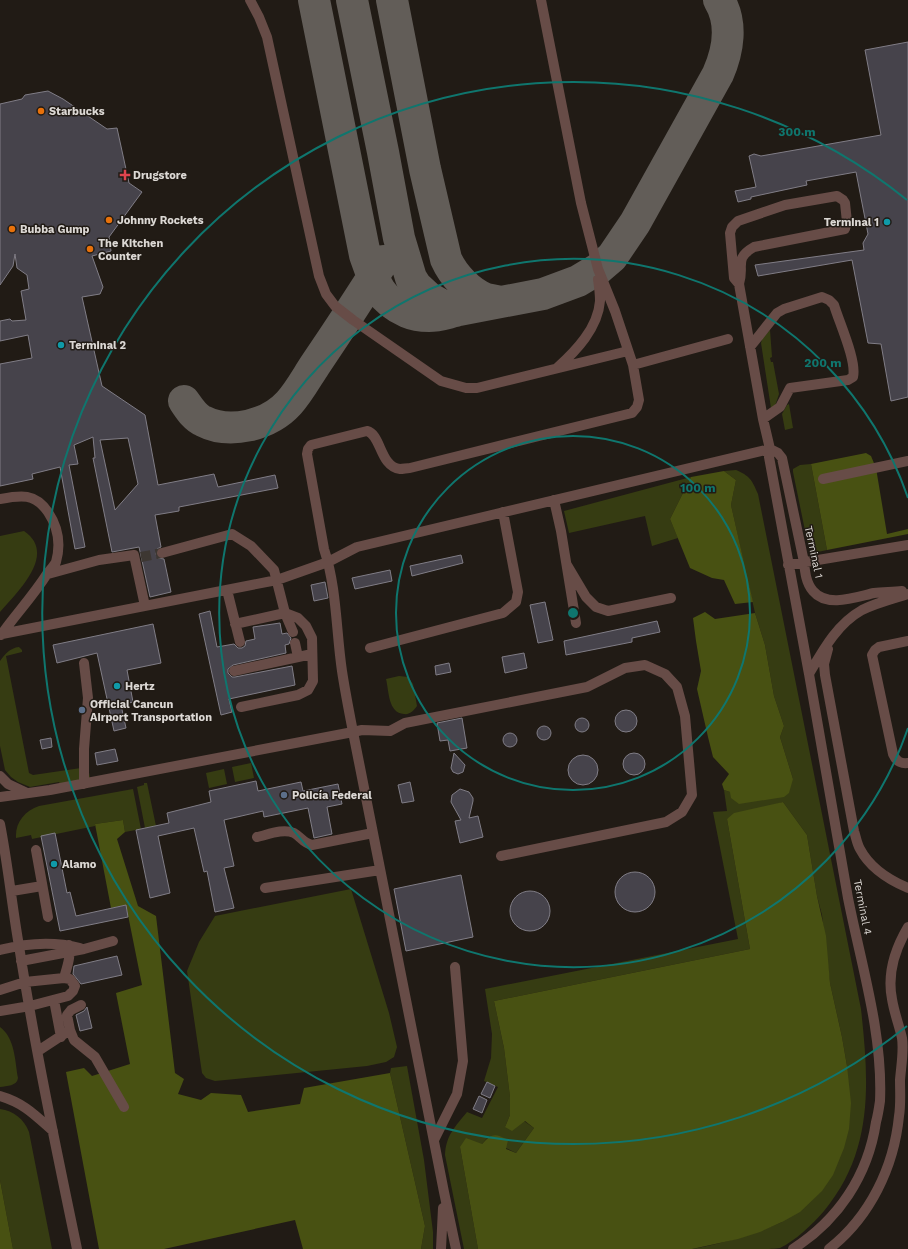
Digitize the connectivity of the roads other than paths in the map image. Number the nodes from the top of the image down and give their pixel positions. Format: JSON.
{"nodes":[{"id":1,"x":250,"y":0,"type":"edge"},
{"id":2,"x":541,"y":0,"type":"edge"},
{"id":3,"x":598,"y":269,"type":"junction"},
{"id":4,"x":739,"y":284,"type":"junction"},
{"id":5,"x":728,"y":339,"type":"dead end"},
{"id":6,"x":750,"y":347,"type":"junction"},
{"id":7,"x":628,"y":351,"type":"junction"},
{"id":8,"x":633,"y":365,"type":"junction"},
{"id":9,"x":556,"y":370,"type":"junction"},
{"id":10,"x":763,"y":419,"type":"junction"},
{"id":11,"x":770,"y":448,"type":"junction"},
{"id":12,"x":908,"y":461,"type":"edge"},
{"id":13,"x":823,"y":479,"type":"dead end"},
{"id":14,"x":0,"y":499,"type":"edge"},
{"id":15,"x":554,"y":500,"type":"junction"},
{"id":16,"x":503,"y":512,"type":"junction"},
{"id":17,"x":908,"y":544,"type":"edge"},
{"id":18,"x":162,"y":553,"type":"tunnel mouth"},
{"id":19,"x":328,"y":562,"type":"junction"},
{"id":20,"x":804,"y":562,"type":"junction"},
{"id":21,"x":567,"y":565,"type":"junction"},
{"id":22,"x":788,"y":565,"type":"junction"},
{"id":23,"x":48,"y":574,"type":"junction"},
{"id":24,"x":277,"y":580,"type":"junction"},
{"id":25,"x":227,"y":590,"type":"junction"},
{"id":26,"x":908,"y":592,"type":"edge"},
{"id":27,"x":671,"y":598,"type":"dead end"},
{"id":28,"x":145,"y":606,"type":"junction"},
{"id":29,"x":286,"y":613,"type":"junction"},
{"id":30,"x":576,"y":623,"type":"dead end"},
{"id":31,"x":235,"y":624,"type":"junction"},
{"id":32,"x":293,"y":632,"type":"dead end"},
{"id":33,"x":835,"y":633,"type":"junction"},
{"id":34,"x":1,"y":635,"type":"edge"},
{"id":35,"x":908,"y":641,"type":"edge"},
{"id":36,"x":240,"y":642,"type":"dead end"},
{"id":37,"x":295,"y":643,"type":"dead end"},
{"id":38,"x":370,"y":648,"type":"dead end"},
{"id":39,"x":312,"y":654,"type":"junction"},
{"id":40,"x":298,"y":657,"type":"junction"},
{"id":41,"x":84,"y":663,"type":"dead end"},
{"id":42,"x":234,"y":670,"type":"dead end"},
{"id":43,"x":809,"y":674,"type":"junction"},
{"id":44,"x":240,"y":707,"type":"dead end"},
{"id":45,"x":357,"y":731,"type":"junction"},
{"id":46,"x":908,"y":764,"type":"edge"},
{"id":47,"x":0,"y":776,"type":"edge"},
{"id":48,"x":84,"y":784,"type":"junction"},
{"id":49,"x":27,"y":793,"type":"junction"},
{"id":50,"x":0,"y":797,"type":"edge"},
{"id":51,"x":0,"y":824,"type":"edge"},
{"id":52,"x":373,"y":833,"type":"junction"},
{"id":53,"x":257,"y":837,"type":"dead end"},
{"id":54,"x":36,"y":850,"type":"dead end"},
{"id":55,"x":501,"y":856,"type":"dead end"},
{"id":56,"x":0,"y":859,"type":"edge"},
{"id":57,"x":380,"y":870,"type":"junction"},
{"id":58,"x":10,"y":878,"type":"junction"},
{"id":59,"x":42,"y":886,"type":"junction"},
{"id":60,"x":265,"y":888,"type":"dead end"},
{"id":61,"x":908,"y":888,"type":"edge"},
{"id":62,"x":12,"y":891,"type":"junction"},
{"id":63,"x":48,"y":917,"type":"dead end"},
{"id":64,"x":908,"y":927,"type":"edge"},
{"id":65,"x":113,"y":941,"type":"dead end"},
{"id":66,"x":19,"y":945,"type":"junction"},
{"id":67,"x":70,"y":948,"type":"junction"},
{"id":68,"x":0,"y":950,"type":"edge"},
{"id":69,"x":21,"y":961,"type":"junction"},
{"id":70,"x":455,"y":967,"type":"dead end"},
{"id":71,"x":64,"y":978,"type":"junction"},
{"id":72,"x":26,"y":982,"type":"junction"},
{"id":73,"x":0,"y":990,"type":"edge"},
{"id":74,"x":54,"y":1000,"type":"junction"},
{"id":75,"x":81,"y":1005,"type":"dead end"},
{"id":76,"x":30,"y":1006,"type":"junction"},
{"id":77,"x":0,"y":1011,"type":"edge"},
{"id":78,"x":70,"y":1030,"type":"junction"},
{"id":79,"x":61,"y":1037,"type":"junction"},
{"id":80,"x":902,"y":1039,"type":"junction"},
{"id":81,"x":38,"y":1051,"type":"junction"},
{"id":82,"x":908,"y":1059,"type":"edge"},
{"id":83,"x":0,"y":1096,"type":"edge"},
{"id":84,"x":124,"y":1107,"type":"dead end"},
{"id":85,"x":53,"y":1131,"type":"junction"},
{"id":86,"x":434,"y":1140,"type":"junction"},
{"id":87,"x":444,"y":1192,"type":"junction"},
{"id":88,"x":77,"y":1249,"type":"edge"},
{"id":89,"x":441,"y":1249,"type":"edge"},
{"id":90,"x":456,"y":1249,"type":"edge"},
{"id":91,"x":793,"y":1249,"type":"edge"},
{"id":92,"x":829,"y":1249,"type":"edge"}],
"edges":[{"from":1,"to":9,"type":"street"},
{"from":2,"to":3,"type":"street"},
{"from":3,"to":7,"type":"street"},
{"from":3,"to":9,"type":"street"},
{"from":4,"to":4,"type":"street","name":"Terminal 1"},
{"from":4,"to":6,"type":"street","name":"Terminal 1"},
{"from":5,"to":8,"type":"street"},
{"from":6,"to":10,"type":"street","name":"Terminal 1"},
{"from":6,"to":10,"type":"street"},
{"from":7,"to":8,"type":"street"},
{"from":7,"to":9,"type":"street"},
{"from":8,"to":19,"type":"street"},
{"from":10,"to":11,"type":"street","name":"Terminal 1"},
{"from":11,"to":15,"type":"street"},
{"from":11,"to":20,"type":"street","name":"Terminal 1"},
{"from":11,"to":22,"type":"street","name":"Terminal 1"},
{"from":12,"to":13,"type":"street"},
{"from":14,"to":23,"type":"street"},
{"from":15,"to":16,"type":"street"},
{"from":15,"to":21,"type":"street"},
{"from":16,"to":19,"type":"street"},
{"from":16,"to":38,"type":"street"},
{"from":17,"to":20,"type":"street"},
{"from":18,"to":24,"type":"street"},
{"from":19,"to":24,"type":"street"},
{"from":19,"to":45,"type":"street"},
{"from":20,"to":22,"type":"street"},
{"from":20,"to":26,"type":"street","name":"Terminal 1"},
{"from":21,"to":27,"type":"street"},
{"from":21,"to":30,"type":"street"},
{"from":22,"to":43,"type":"street","name":"Terminal 1"},
{"from":23,"to":28,"type":"street"},
{"from":23,"to":34,"type":"street"},
{"from":24,"to":25,"type":"street"},
{"from":24,"to":29,"type":"street"},
{"from":25,"to":28,"type":"street"},
{"from":25,"to":31,"type":"street"},
{"from":26,"to":33,"type":"street"},
{"from":28,"to":34,"type":"street"},
{"from":29,"to":31,"type":"street"},
{"from":29,"to":32,"type":"street"},
{"from":29,"to":39,"type":"street"},
{"from":31,"to":36,"type":"street"},
{"from":33,"to":43,"type":"street"},
{"from":33,"to":61,"type":"street"},
{"from":35,"to":46,"type":"street"},
{"from":37,"to":40,"type":"street"},
{"from":39,"to":40,"type":"street"},
{"from":39,"to":44,"type":"street"},
{"from":40,"to":42,"type":"street"},
{"from":41,"to":48,"type":"street"},
{"from":43,"to":91,"type":"street","name":"Terminal 4"},
{"from":45,"to":48,"type":"street"},
{"from":45,"to":52,"type":"street"},
{"from":45,"to":55,"type":"street"},
{"from":47,"to":49,"type":"street"},
{"from":48,"to":49,"type":"street"},
{"from":49,"to":50,"type":"street"},
{"from":51,"to":58,"type":"street"},
{"from":52,"to":53,"type":"street"},
{"from":52,"to":57,"type":"street"},
{"from":54,"to":59,"type":"street"},
{"from":56,"to":58,"type":"street"},
{"from":57,"to":60,"type":"street"},
{"from":57,"to":86,"type":"street"},
{"from":58,"to":62,"type":"street"},
{"from":59,"to":62,"type":"street"},
{"from":59,"to":63,"type":"street"},
{"from":62,"to":66,"type":"street"},
{"from":64,"to":80,"type":"street"},
{"from":65,"to":67,"type":"street"},
{"from":66,"to":67,"type":"street"},
{"from":66,"to":68,"type":"street"},
{"from":66,"to":69,"type":"street"},
{"from":67,"to":69,"type":"street"},
{"from":67,"to":71,"type":"street"},
{"from":69,"to":72,"type":"street"},
{"from":70,"to":86,"type":"street"},
{"from":71,"to":72,"type":"street"},
{"from":71,"to":74,"type":"street"},
{"from":72,"to":73,"type":"street"},
{"from":72,"to":76,"type":"street"},
{"from":74,"to":76,"type":"street"},
{"from":74,"to":79,"type":"street"},
{"from":75,"to":78,"type":"street"},
{"from":76,"to":77,"type":"street"},
{"from":76,"to":81,"type":"street"},
{"from":78,"to":79,"type":"street"},
{"from":78,"to":84,"type":"street"},
{"from":79,"to":81,"type":"street"},
{"from":80,"to":82,"type":"street"},
{"from":80,"to":92,"type":"street"},
{"from":81,"to":85,"type":"street"},
{"from":83,"to":85,"type":"street"},
{"from":85,"to":88,"type":"street"},
{"from":86,"to":87,"type":"street"},
{"from":87,"to":89,"type":"street"},
{"from":87,"to":90,"type":"street"}]}
